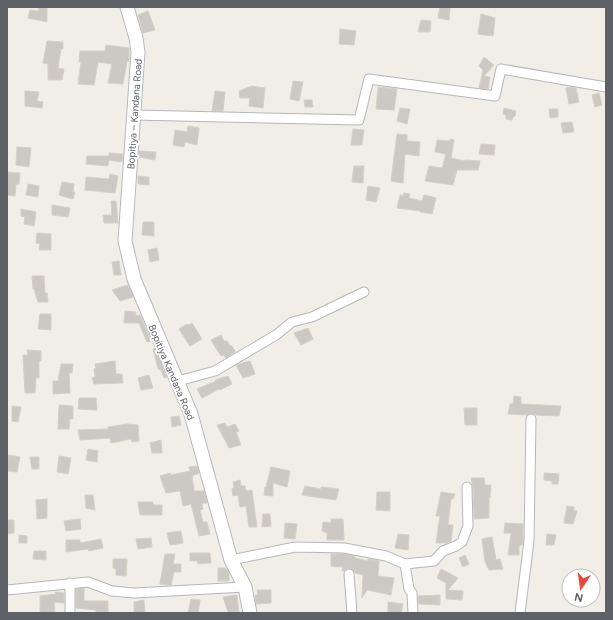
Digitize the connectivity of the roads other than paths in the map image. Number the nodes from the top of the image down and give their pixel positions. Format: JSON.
{"nodes":[{"id":1,"x":127,"y":7,"type":"edge"},
{"id":2,"x":606,"y":87,"type":"edge"},
{"id":3,"x":134,"y":115,"type":"junction"},
{"id":4,"x":129,"y":199,"type":"joint"},
{"id":5,"x":364,"y":292,"type":"dead end"},
{"id":6,"x":178,"y":381,"type":"junction"},
{"id":7,"x":531,"y":419,"type":"dead end"},
{"id":8,"x":467,"y":487,"type":"dead end"},
{"id":9,"x":231,"y":560,"type":"junction"},
{"id":10,"x":405,"y":564,"type":"junction"},
{"id":11,"x":349,"y":574,"type":"dead end"},
{"id":12,"x":70,"y":583,"type":"junction"},
{"id":13,"x":245,"y":587,"type":"junction"},
{"id":14,"x":7,"y":590,"type":"edge"},
{"id":15,"x":70,"y":613,"type":"edge"},
{"id":16,"x":250,"y":613,"type":"edge"},
{"id":17,"x":352,"y":613,"type":"edge"},
{"id":18,"x":412,"y":613,"type":"edge"},
{"id":19,"x":520,"y":613,"type":"edge"}],
"edges":[{"from":1,"to":3,"type":"main road","name":"Bopitiya – Kandana Road"},
{"from":2,"to":3,"type":"street"},
{"from":3,"to":4,"type":"main road","name":"Bopitiya – Kandana Road"},
{"from":4,"to":6,"type":"main road","name":"Bopitiya Kandana Road"},
{"from":5,"to":6,"type":"street"},
{"from":6,"to":9,"type":"main road","name":"Bopitiya Kandana Road"},
{"from":7,"to":19,"type":"street"},
{"from":8,"to":10,"type":"street"},
{"from":9,"to":10,"type":"street"},
{"from":9,"to":13,"type":"main road","name":"Bopitiya Kandana Road"},
{"from":10,"to":18,"type":"street"},
{"from":11,"to":17,"type":"street"},
{"from":12,"to":13,"type":"street"},
{"from":12,"to":14,"type":"street"},
{"from":12,"to":15,"type":"street"},
{"from":13,"to":16,"type":"main road","name":"Bopitiya Kandana Road"}]}
